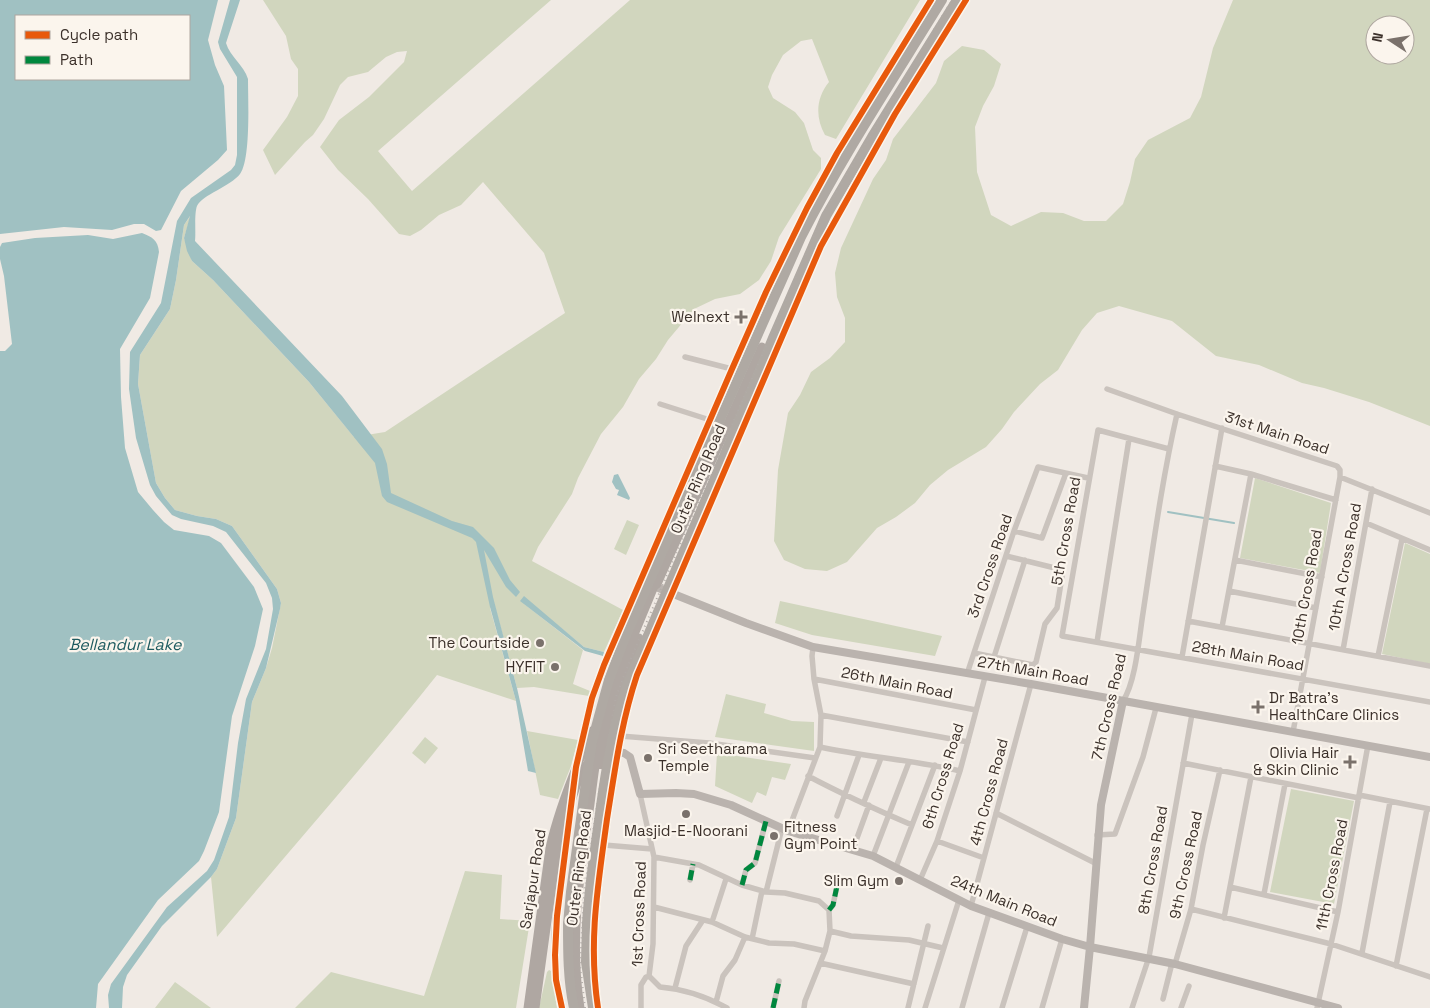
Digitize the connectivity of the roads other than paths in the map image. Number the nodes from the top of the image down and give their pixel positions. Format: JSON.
{"nodes":[{"id":1,"x":931,"y":0,"type":"edge"},
{"id":2,"x":942,"y":0,"type":"edge"},
{"id":3,"x":957,"y":0,"type":"edge"},
{"id":4,"x":966,"y":0,"type":"edge"},
{"id":5,"x":760,"y":333,"type":"junction"},
{"id":6,"x":762,"y":347,"type":"joint"},
{"id":7,"x":685,"y":357,"type":"dead end"},
{"id":8,"x":732,"y":370,"type":"junction"},
{"id":9,"x":1107,"y":389,"type":"dead end"},
{"id":10,"x":660,"y":404,"type":"dead end"},
{"id":11,"x":1177,"y":414,"type":"junction"},
{"id":12,"x":710,"y":420,"type":"junction"},
{"id":13,"x":1222,"y":428,"type":"junction"},
{"id":14,"x":1129,"y":439,"type":"junction"},
{"id":15,"x":1169,"y":449,"type":"junction"},
{"id":16,"x":1215,"y":466,"type":"junction"},
{"id":17,"x":1066,"y":473,"type":"junction"},
{"id":18,"x":1251,"y":474,"type":"junction"},
{"id":19,"x":1340,"y":476,"type":"junction"},
{"id":20,"x":1088,"y":478,"type":"junction"},
{"id":21,"x":1372,"y":489,"type":"junction"},
{"id":22,"x":1336,"y":500,"type":"junction"},
{"id":23,"x":1430,"y":512,"type":"edge"},
{"id":24,"x":1366,"y":523,"type":"junction"},
{"id":25,"x":1014,"y":531,"type":"junction"},
{"id":26,"x":1402,"y":539,"type":"junction"},
{"id":27,"x":1430,"y":550,"type":"edge"},
{"id":28,"x":1006,"y":556,"type":"junction"},
{"id":29,"x":1025,"y":560,"type":"junction"},
{"id":30,"x":1234,"y":560,"type":"junction"},
{"id":31,"x":1322,"y":577,"type":"junction"},
{"id":32,"x":641,"y":581,"type":"junction"},
{"id":33,"x":657,"y":586,"type":"junction"},
{"id":34,"x":1229,"y":591,"type":"junction"},
{"id":35,"x":672,"y":593,"type":"junction"},
{"id":36,"x":1316,"y":608,"type":"junction"},
{"id":37,"x":1188,"y":621,"type":"junction"},
{"id":38,"x":1222,"y":627,"type":"junction"},
{"id":39,"x":1062,"y":636,"type":"joint"},
{"id":40,"x":1097,"y":642,"type":"junction"},
{"id":41,"x":1310,"y":643,"type":"junction"},
{"id":42,"x":813,"y":647,"type":"junction"},
{"id":43,"x":1137,"y":649,"type":"junction"},
{"id":44,"x":1343,"y":650,"type":"junction"},
{"id":45,"x":974,"y":653,"type":"junction"},
{"id":46,"x":1378,"y":656,"type":"junction"},
{"id":47,"x":994,"y":657,"type":"junction"},
{"id":48,"x":1182,"y":657,"type":"junction"},
{"id":49,"x":1430,"y":666,"type":"edge"},
{"id":50,"x":966,"y":674,"type":"junction"},
{"id":51,"x":985,"y":677,"type":"junction"},
{"id":52,"x":814,"y":679,"type":"junction"},
{"id":53,"x":1303,"y":679,"type":"junction"},
{"id":54,"x":1031,"y":684,"type":"junction"},
{"id":55,"x":1123,"y":701,"type":"junction"},
{"id":56,"x":1430,"y":702,"type":"edge"},
{"id":57,"x":1156,"y":708,"type":"junction"},
{"id":58,"x":976,"y":710,"type":"junction"},
{"id":59,"x":1192,"y":714,"type":"junction"},
{"id":60,"x":821,"y":715,"type":"junction"},
{"id":61,"x":604,"y":716,"type":"junction"},
{"id":62,"x":1293,"y":732,"type":"junction"},
{"id":63,"x":620,"y":736,"type":"junction"},
{"id":64,"x":968,"y":742,"type":"junction"},
{"id":65,"x":1368,"y":745,"type":"junction"},
{"id":66,"x":820,"y":747,"type":"junction"},
{"id":67,"x":617,"y":752,"type":"junction"},
{"id":68,"x":859,"y":755,"type":"junction"},
{"id":69,"x":1430,"y":757,"type":"edge"},
{"id":70,"x":815,"y":758,"type":"junction"},
{"id":71,"x":881,"y":758,"type":"junction"},
{"id":72,"x":909,"y":762,"type":"junction"},
{"id":73,"x":1183,"y":763,"type":"junction"},
{"id":74,"x":598,"y":765,"type":"junction"},
{"id":75,"x":935,"y":765,"type":"junction"},
{"id":76,"x":615,"y":766,"type":"junction"},
{"id":77,"x":576,"y":768,"type":"junction"},
{"id":78,"x":1220,"y":770,"type":"junction"},
{"id":79,"x":960,"y":771,"type":"junction"},
{"id":80,"x":808,"y":776,"type":"junction"},
{"id":81,"x":1251,"y":776,"type":"junction"},
{"id":82,"x":1285,"y":784,"type":"junction"},
{"id":83,"x":640,"y":794,"type":"junction"},
{"id":84,"x":844,"y":795,"type":"junction"},
{"id":85,"x":1359,"y":796,"type":"junction"},
{"id":86,"x":1390,"y":802,"type":"junction"},
{"id":87,"x":571,"y":804,"type":"junction"},
{"id":88,"x":866,"y":804,"type":"junction"},
{"id":89,"x":1428,"y":809,"type":"edge"},
{"id":90,"x":996,"y":813,"type":"junction"},
{"id":91,"x":888,"y":815,"type":"junction"},
{"id":92,"x":836,"y":816,"type":"dead end"},
{"id":93,"x":766,"y":821,"type":"junction"},
{"id":94,"x":912,"y":825,"type":"junction"},
{"id":95,"x":785,"y":830,"type":"junction"},
{"id":96,"x":1098,"y":835,"type":"junction"},
{"id":97,"x":937,"y":841,"type":"junction"},
{"id":98,"x":604,"y":845,"type":"junction"},
{"id":99,"x":652,"y":849,"type":"junction"},
{"id":100,"x":853,"y":849,"type":"junction"},
{"id":101,"x":873,"y":856,"type":"junction"},
{"id":102,"x":654,"y":857,"type":"junction"},
{"id":103,"x":984,"y":858,"type":"junction"},
{"id":104,"x":1095,"y":863,"type":"junction"},
{"id":105,"x":693,"y":864,"type":"junction"},
{"id":106,"x":896,"y":867,"type":"junction"},
{"id":107,"x":726,"y":879,"type":"junction"},
{"id":108,"x":690,"y":880,"type":"dead end"},
{"id":109,"x":920,"y":880,"type":"junction"},
{"id":110,"x":742,"y":885,"type":"junction"},
{"id":111,"x":837,"y":886,"type":"dead end"},
{"id":112,"x":1230,"y":888,"type":"junction"},
{"id":113,"x":764,"y":891,"type":"junction"},
{"id":114,"x":1264,"y":894,"type":"junction"},
{"id":115,"x":959,"y":900,"type":"junction"},
{"id":116,"x":971,"y":906,"type":"junction"},
{"id":117,"x":654,"y":907,"type":"junction"},
{"id":118,"x":1191,"y":909,"type":"junction"},
{"id":119,"x":829,"y":910,"type":"junction"},
{"id":120,"x":1338,"y":912,"type":"junction"},
{"id":121,"x":989,"y":913,"type":"junction"},
{"id":122,"x":1224,"y":918,"type":"junction"},
{"id":123,"x":703,"y":920,"type":"junction"},
{"id":124,"x":712,"y":922,"type":"junction"},
{"id":125,"x":928,"y":926,"type":"dead end"},
{"id":126,"x":1027,"y":927,"type":"junction"},
{"id":127,"x":830,"y":931,"type":"junction"},
{"id":128,"x":745,"y":937,"type":"junction"},
{"id":129,"x":752,"y":938,"type":"junction"},
{"id":130,"x":1062,"y":939,"type":"junction"},
{"id":131,"x":924,"y":944,"type":"junction"},
{"id":132,"x":1331,"y":944,"type":"junction"},
{"id":133,"x":1090,"y":947,"type":"junction"},
{"id":134,"x":943,"y":948,"type":"junction"},
{"id":135,"x":825,"y":951,"type":"junction"},
{"id":136,"x":1362,"y":953,"type":"junction"},
{"id":137,"x":1149,"y":958,"type":"junction"},
{"id":138,"x":820,"y":962,"type":"junction"},
{"id":139,"x":1174,"y":963,"type":"junction"},
{"id":140,"x":1396,"y":966,"type":"junction"},
{"id":141,"x":649,"y":976,"type":"junction"},
{"id":142,"x":1430,"y":977,"type":"edge"},
{"id":143,"x":779,"y":981,"type":"dead end"},
{"id":144,"x":914,"y":984,"type":"junction"},
{"id":145,"x":1189,"y":986,"type":"dead end"},
{"id":146,"x":675,"y":988,"type":"junction"},
{"id":147,"x":1163,"y":1000,"type":"dead end"},
{"id":148,"x":716,"y":1002,"type":"junction"},
{"id":149,"x":1318,"y":1005,"type":"edge"},
{"id":150,"x":528,"y":1008,"type":"edge"},
{"id":151,"x":535,"y":1008,"type":"edge"},
{"id":152,"x":562,"y":1008,"type":"edge"},
{"id":153,"x":574,"y":1008,"type":"edge"},
{"id":154,"x":580,"y":1008,"type":"edge"},
{"id":155,"x":593,"y":1008,"type":"edge"},
{"id":156,"x":598,"y":1008,"type":"edge"},
{"id":157,"x":641,"y":1008,"type":"edge"},
{"id":158,"x":727,"y":1008,"type":"edge"},
{"id":159,"x":773,"y":1008,"type":"edge"},
{"id":160,"x":804,"y":1008,"type":"edge"},
{"id":161,"x":908,"y":1008,"type":"edge"},
{"id":162,"x":925,"y":1008,"type":"edge"},
{"id":163,"x":962,"y":1008,"type":"edge"},
{"id":164,"x":1002,"y":1008,"type":"edge"},
{"id":165,"x":1042,"y":1008,"type":"edge"},
{"id":166,"x":1084,"y":1008,"type":"edge"},
{"id":167,"x":1132,"y":1008,"type":"edge"},
{"id":168,"x":1181,"y":1008,"type":"edge"},
{"id":169,"x":1338,"y":1008,"type":"edge"}],
"edges":[{"from":1,"to":8,"type":"street"},
{"from":2,"to":5,"type":"highway","name":"Outer Ring Road"},
{"from":3,"to":155,"type":"highway","name":"Outer Ring Road","bridge":true},
{"from":4,"to":35,"type":"street"},
{"from":5,"to":6,"type":"highway"},
{"from":5,"to":153,"type":"highway","name":"Outer Ring Road","bridge":true},
{"from":6,"to":33,"type":"main road","name":"Sarjapur Road"},
{"from":7,"to":8,"type":"street"},
{"from":8,"to":12,"type":"street"},
{"from":9,"to":11,"type":"street","name":"31st Main Road"},
{"from":10,"to":12,"type":"street"},
{"from":11,"to":13,"type":"street","name":"31st Main Road"},
{"from":11,"to":15,"type":"street","name":"7th Cross Road"},
{"from":12,"to":32,"type":"street"},
{"from":13,"to":16,"type":"street"},
{"from":13,"to":19,"type":"street","name":"31st Main Road"},
{"from":14,"to":15,"type":"street"},
{"from":14,"to":20,"type":"street","name":"5th Cross Road"},
{"from":14,"to":40,"type":"street"},
{"from":15,"to":43,"type":"street","name":"7th Cross Road"},
{"from":16,"to":18,"type":"street"},
{"from":16,"to":37,"type":"street"},
{"from":17,"to":20,"type":"street"},
{"from":17,"to":25,"type":"street","name":"3rd Cross Road"},
{"from":17,"to":25,"type":"street"},
{"from":18,"to":22,"type":"street"},
{"from":18,"to":30,"type":"street"},
{"from":19,"to":21,"type":"street","name":"31st Main Road"},
{"from":19,"to":22,"type":"street","name":"10th Cross Road"},
{"from":20,"to":39,"type":"street","name":"5th Cross Road"},
{"from":21,"to":23,"type":"street","name":"31st Main Road"},
{"from":21,"to":24,"type":"street","name":"10th A Cross Road"},
{"from":22,"to":31,"type":"street","name":"10th Cross Road"},
{"from":24,"to":26,"type":"street"},
{"from":24,"to":44,"type":"street","name":"10th A Cross Road"},
{"from":25,"to":28,"type":"street","name":"3rd Cross Road"},
{"from":26,"to":27,"type":"street"},
{"from":26,"to":46,"type":"street"},
{"from":28,"to":29,"type":"street"},
{"from":28,"to":45,"type":"street","name":"3rd Cross Road"},
{"from":29,"to":47,"type":"street"},
{"from":29,"to":47,"type":"street"},
{"from":30,"to":31,"type":"street"},
{"from":30,"to":34,"type":"street"},
{"from":31,"to":36,"type":"street","name":"10th Cross Road"},
{"from":32,"to":33,"type":"street","name":"27th Main Road"},
{"from":32,"to":77,"type":"street"},
{"from":33,"to":35,"type":"street","name":"27th Main Road"},
{"from":33,"to":61,"type":"main road","name":"Sarjapur Road"},
{"from":33,"to":74,"type":"main road"},
{"from":34,"to":36,"type":"street"},
{"from":34,"to":38,"type":"street"},
{"from":35,"to":42,"type":"street","name":"27th Main Road"},
{"from":35,"to":63,"type":"street"},
{"from":36,"to":41,"type":"street","name":"10th Cross Road"},
{"from":37,"to":38,"type":"street"},
{"from":37,"to":48,"type":"street"},
{"from":38,"to":41,"type":"street"},
{"from":39,"to":40,"type":"street","name":"28th Main Road"},
{"from":40,"to":43,"type":"street","name":"28th Main Road"},
{"from":41,"to":44,"type":"street"},
{"from":41,"to":53,"type":"street","name":"10th Cross Road"},
{"from":42,"to":50,"type":"street","name":"27th Main Road"},
{"from":42,"to":52,"type":"street"},
{"from":43,"to":48,"type":"street","name":"28th Main Road"},
{"from":43,"to":55,"type":"street","name":"7th Cross Road"},
{"from":44,"to":46,"type":"street"},
{"from":45,"to":47,"type":"street"},
{"from":45,"to":50,"type":"street","name":"3rd Cross Road"},
{"from":46,"to":49,"type":"street"},
{"from":48,"to":53,"type":"street","name":"28th Main Road"},
{"from":50,"to":51,"type":"street","name":"27th Main Road"},
{"from":51,"to":54,"type":"street","name":"27th Main Road"},
{"from":51,"to":58,"type":"street","name":"6th Cross Road"},
{"from":52,"to":58,"type":"street","name":"26th Main Road"},
{"from":52,"to":60,"type":"street"},
{"from":53,"to":56,"type":"street","name":"28th Main Road"},
{"from":53,"to":62,"type":"street","name":"10th Cross Road"},
{"from":54,"to":55,"type":"street","name":"27th Main Road"},
{"from":54,"to":90,"type":"street","name":"4th Cross Road"},
{"from":55,"to":57,"type":"street","name":"27th Main Road"},
{"from":55,"to":96,"type":"street","name":"7th Cross Road"},
{"from":57,"to":59,"type":"street","name":"27th Main Road"},
{"from":57,"to":96,"type":"street"},
{"from":58,"to":64,"type":"street","name":"6th Cross Road"},
{"from":59,"to":62,"type":"street","name":"27th Main Road"},
{"from":59,"to":73,"type":"street","name":"8th Cross Road"},
{"from":60,"to":64,"type":"street"},
{"from":60,"to":66,"type":"street"},
{"from":61,"to":74,"type":"main road","name":"Outer Ring Road"},
{"from":61,"to":77,"type":"main road","name":"Sarjapur Road"},
{"from":62,"to":65,"type":"street","name":"27th Main Road"},
{"from":63,"to":67,"type":"street"},
{"from":63,"to":70,"type":"street"},
{"from":64,"to":79,"type":"street","name":"6th Cross Road"},
{"from":65,"to":69,"type":"street","name":"27th Main Road"},
{"from":65,"to":85,"type":"street","name":"11th Cross Road"},
{"from":66,"to":68,"type":"street"},
{"from":66,"to":70,"type":"street"},
{"from":67,"to":76,"type":"street"},
{"from":67,"to":83,"type":"street"},
{"from":68,"to":71,"type":"street"},
{"from":68,"to":84,"type":"street"},
{"from":70,"to":80,"type":"street"},
{"from":71,"to":72,"type":"street"},
{"from":71,"to":88,"type":"street"},
{"from":72,"to":75,"type":"street"},
{"from":72,"to":91,"type":"street"},
{"from":73,"to":78,"type":"street"},
{"from":73,"to":137,"type":"street","name":"8th Cross Road"},
{"from":74,"to":76,"type":"main road"},
{"from":74,"to":87,"type":"main road","name":"Sarjapur Road"},
{"from":74,"to":154,"type":"main road","name":"Outer Ring Road"},
{"from":75,"to":79,"type":"street"},
{"from":75,"to":94,"type":"street"},
{"from":76,"to":98,"type":"street"},
{"from":77,"to":87,"type":"street"},
{"from":77,"to":150,"type":"main road","name":"Sarjapur Road"},
{"from":78,"to":81,"type":"street"},
{"from":78,"to":118,"type":"street","name":"9th Cross Road"},
{"from":79,"to":97,"type":"street","name":"6th Cross Road"},
{"from":80,"to":84,"type":"street"},
{"from":80,"to":95,"type":"street"},
{"from":81,"to":82,"type":"street"},
{"from":81,"to":112,"type":"street"},
{"from":82,"to":85,"type":"street"},
{"from":82,"to":114,"type":"street"},
{"from":83,"to":93,"type":"street","name":"24th Main Road"},
{"from":83,"to":99,"type":"street","name":"1st Cross Road"},
{"from":84,"to":88,"type":"street"},
{"from":84,"to":92,"type":"street"},
{"from":85,"to":86,"type":"street"},
{"from":85,"to":120,"type":"street","name":"11th Cross Road"},
{"from":86,"to":89,"type":"street"},
{"from":86,"to":136,"type":"street"},
{"from":87,"to":151,"type":"main road","name":"Sarjapur Road"},
{"from":87,"to":152,"type":"street"},
{"from":88,"to":91,"type":"street"},
{"from":88,"to":100,"type":"street"},
{"from":89,"to":140,"type":"street"},
{"from":90,"to":103,"type":"street","name":"4th Cross Road"},
{"from":90,"to":104,"type":"street"},
{"from":91,"to":94,"type":"street"},
{"from":91,"to":101,"type":"street"},
{"from":93,"to":95,"type":"street","name":"24th Main Road"},
{"from":93,"to":110,"type":"street"},
{"from":94,"to":106,"type":"street"},
{"from":95,"to":100,"type":"street","name":"24th Main Road"},
{"from":95,"to":113,"type":"street"},
{"from":96,"to":104,"type":"street","name":"7th Cross Road"},
{"from":97,"to":103,"type":"street"},
{"from":97,"to":109,"type":"street","name":"6th Cross Road"},
{"from":98,"to":99,"type":"street"},
{"from":98,"to":156,"type":"street"},
{"from":99,"to":102,"type":"street","name":"1st Cross Road"},
{"from":100,"to":101,"type":"street","name":"24th Main Road"},
{"from":101,"to":106,"type":"street","name":"24th Main Road"},
{"from":102,"to":105,"type":"street"},
{"from":102,"to":117,"type":"street","name":"1st Cross Road"},
{"from":103,"to":116,"type":"street","name":"4th Cross Road"},
{"from":104,"to":133,"type":"street","name":"7th Cross Road"},
{"from":105,"to":107,"type":"street"},
{"from":105,"to":108,"type":"street"},
{"from":106,"to":109,"type":"street","name":"24th Main Road"},
{"from":107,"to":110,"type":"street"},
{"from":107,"to":124,"type":"street"},
{"from":109,"to":115,"type":"street","name":"24th Main Road"},
{"from":110,"to":113,"type":"street"},
{"from":111,"to":119,"type":"street"},
{"from":112,"to":114,"type":"street"},
{"from":112,"to":122,"type":"street"},
{"from":113,"to":119,"type":"street"},
{"from":113,"to":129,"type":"street"},
{"from":114,"to":120,"type":"street"},
{"from":115,"to":116,"type":"street","name":"24th Main Road"},
{"from":115,"to":134,"type":"street"},
{"from":116,"to":121,"type":"street","name":"24th Main Road"},
{"from":117,"to":123,"type":"street"},
{"from":117,"to":141,"type":"street","name":"1st Cross Road"},
{"from":118,"to":122,"type":"street"},
{"from":118,"to":139,"type":"street","name":"9th Cross Road"},
{"from":119,"to":127,"type":"street"},
{"from":120,"to":132,"type":"street","name":"11th Cross Road"},
{"from":121,"to":126,"type":"street","name":"24th Main Road"},
{"from":121,"to":163,"type":"street"},
{"from":122,"to":132,"type":"street"},
{"from":123,"to":124,"type":"street"},
{"from":123,"to":146,"type":"street"},
{"from":124,"to":128,"type":"street"},
{"from":125,"to":131,"type":"street"},
{"from":126,"to":130,"type":"street","name":"24th Main Road"},
{"from":126,"to":164,"type":"street"},
{"from":127,"to":131,"type":"street"},
{"from":127,"to":135,"type":"street"},
{"from":128,"to":129,"type":"street"},
{"from":128,"to":148,"type":"street"},
{"from":129,"to":135,"type":"street"},
{"from":130,"to":133,"type":"street","name":"24th Main Road"},
{"from":130,"to":165,"type":"street"},
{"from":131,"to":134,"type":"street"},
{"from":131,"to":144,"type":"street"},
{"from":132,"to":136,"type":"street"},
{"from":132,"to":149,"type":"street","name":"11th Cross Road"},
{"from":133,"to":137,"type":"street","name":"24th Main Road"},
{"from":133,"to":166,"type":"street","name":"7th Cross Road"},
{"from":134,"to":162,"type":"street"},
{"from":135,"to":138,"type":"street"},
{"from":136,"to":140,"type":"street"},
{"from":137,"to":139,"type":"street","name":"24th Main Road"},
{"from":137,"to":167,"type":"street","name":"8th Cross Road"},
{"from":138,"to":144,"type":"street"},
{"from":138,"to":160,"type":"street"},
{"from":139,"to":147,"type":"street","name":"9th Cross Road"},
{"from":139,"to":149,"type":"street","name":"24th Main Road"},
{"from":140,"to":142,"type":"street"},
{"from":141,"to":146,"type":"street"},
{"from":141,"to":157,"type":"street","name":"1st Cross Road"},
{"from":143,"to":159,"type":"street"},
{"from":144,"to":161,"type":"street"},
{"from":145,"to":168,"type":"street"},
{"from":146,"to":148,"type":"street"},
{"from":148,"to":158,"type":"street"},
{"from":149,"to":169,"type":"street","name":"24th Main Road"}]}
